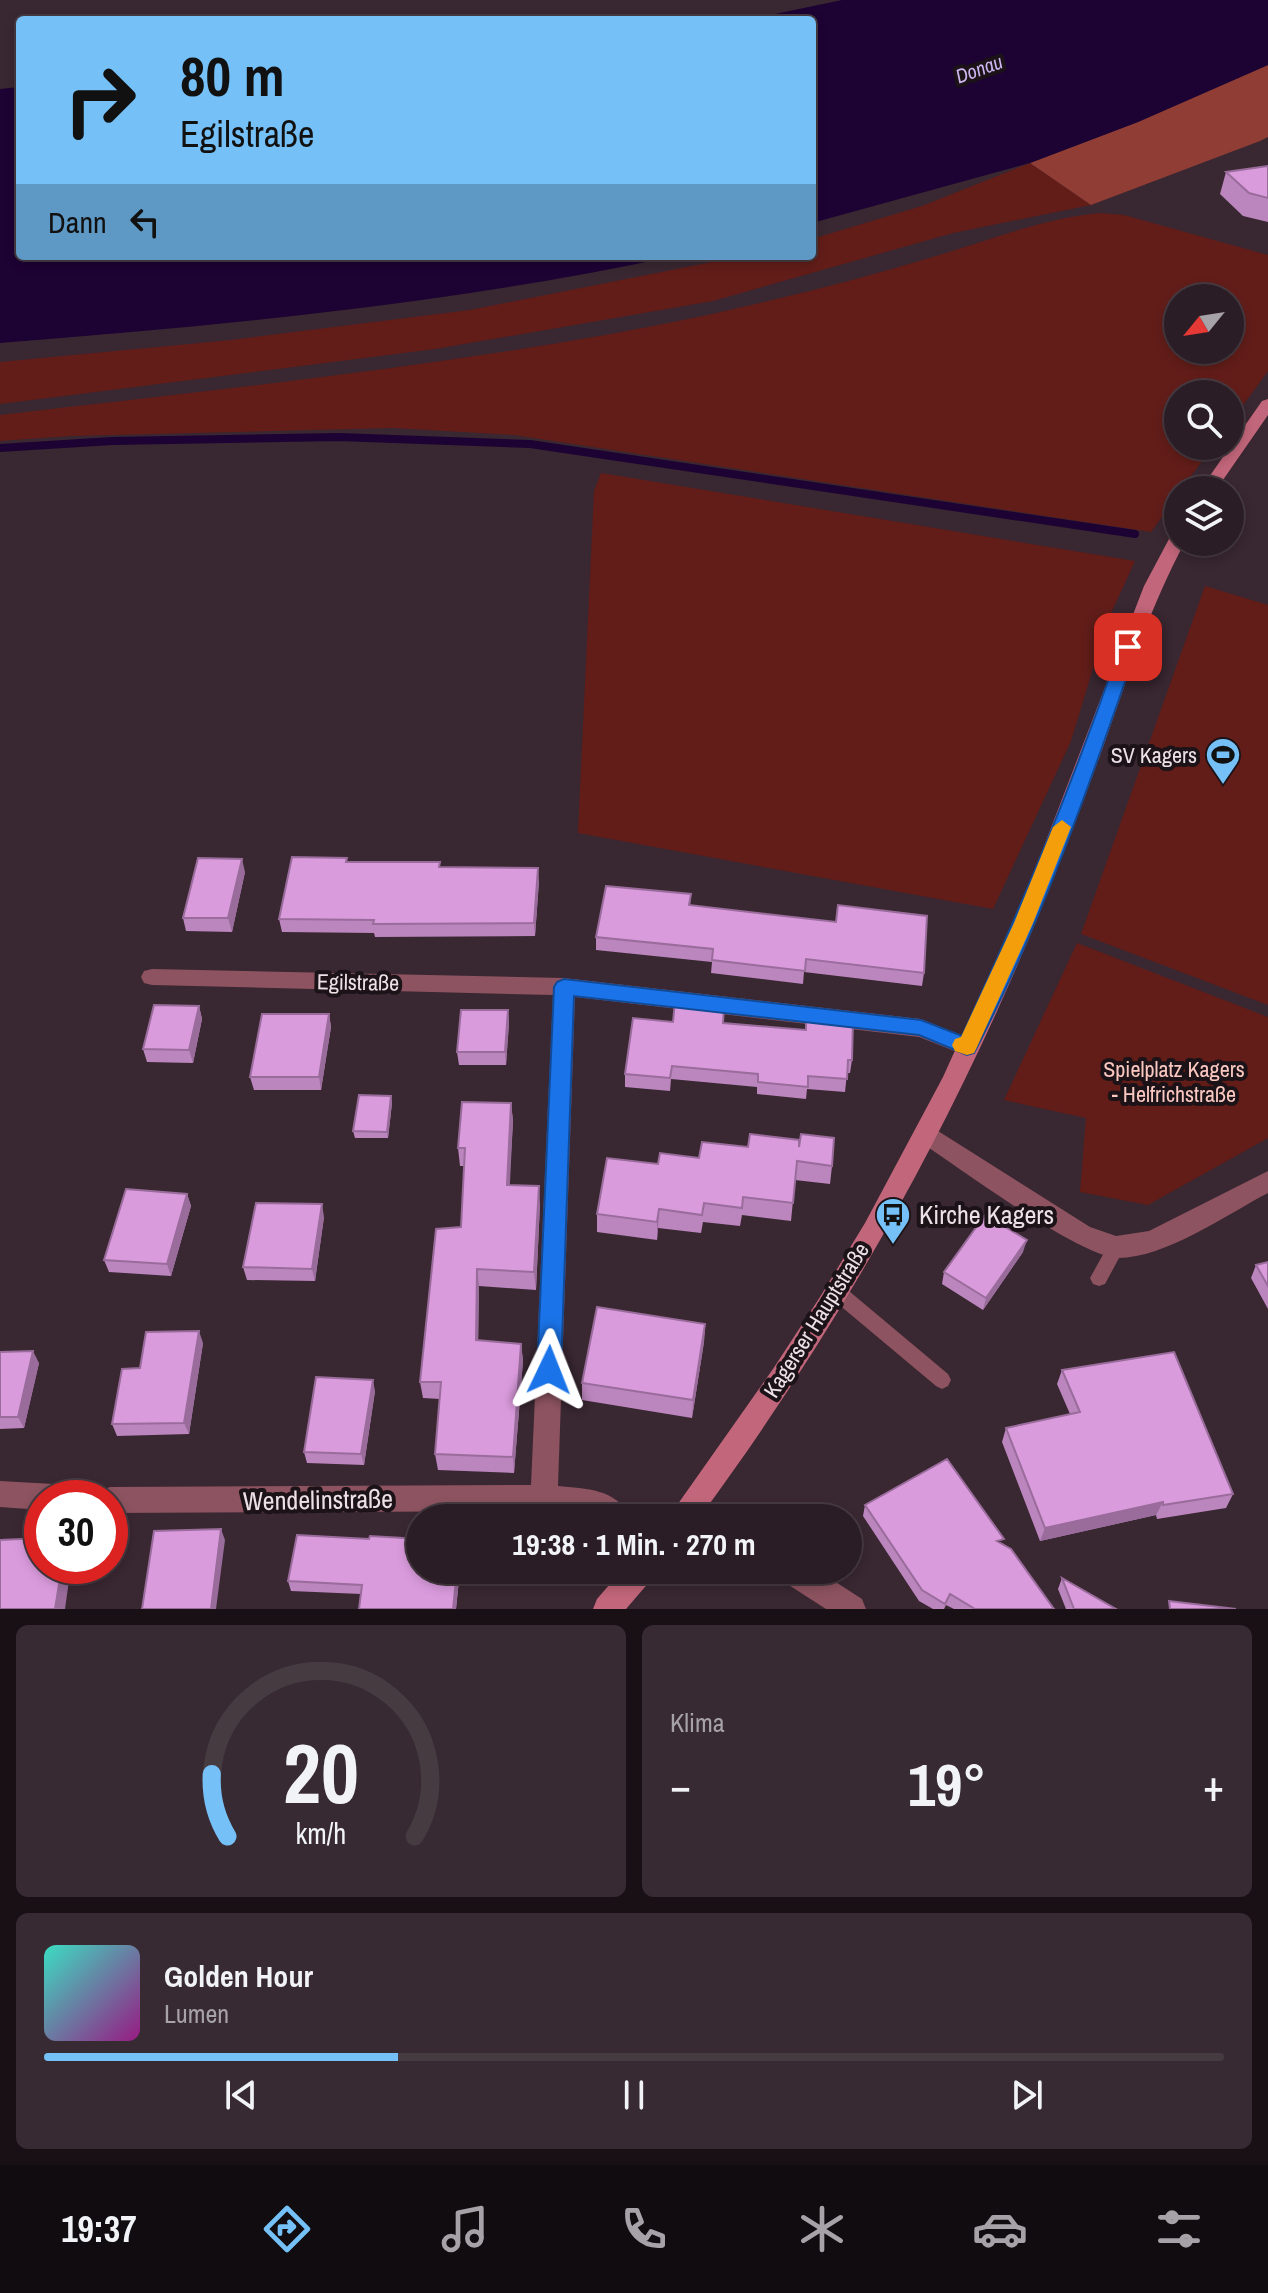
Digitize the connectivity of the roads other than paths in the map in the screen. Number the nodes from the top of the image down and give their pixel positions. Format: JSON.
{"nodes":[{"id":1,"x":1268,"y":404,"type":"edge"},
{"id":2,"x":1218,"y":476,"type":"edge"},
{"id":3,"x":1170,"y":556,"type":"edge"},
{"id":4,"x":152,"y":977,"type":"dead end"},
{"id":5,"x":564,"y":987,"type":"junction"},
{"id":6,"x":967,"y":1047,"type":"junction"},
{"id":7,"x":927,"y":1134,"type":"junction"},
{"id":8,"x":1268,"y":1181,"type":"edge"},
{"id":9,"x":1116,"y":1247,"type":"junction"},
{"id":10,"x":1099,"y":1278,"type":"dead end"},
{"id":11,"x":837,"y":1292,"type":"junction"},
{"id":12,"x":942,"y":1380,"type":"dead end"},
{"id":13,"x":0,"y":1494,"type":"edge"},
{"id":14,"x":24,"y":1495,"type":"edge"},
{"id":15,"x":544,"y":1498,"type":"junction"},
{"id":16,"x":128,"y":1500,"type":"edge"},
{"id":17,"x":599,"y":1504,"type":"edge"},
{"id":18,"x":700,"y":1504,"type":"edge"},
{"id":19,"x":629,"y":1584,"type":"edge"},
{"id":20,"x":813,"y":1584,"type":"edge"},
{"id":21,"x":607,"y":1609,"type":"edge"},
{"id":22,"x":852,"y":1609,"type":"edge"}],
"edges":[{"from":1,"to":2,"type":"street"},
{"from":3,"to":6,"type":"street","name":"Kagerser Hauptstraße"},
{"from":4,"to":5,"type":"street","name":"Egilstraße"},
{"from":5,"to":6,"type":"street","name":"Egilstraße"},
{"from":5,"to":15,"type":"street"},
{"from":6,"to":7,"type":"street","name":"Kagerser Hauptstraße"},
{"from":7,"to":9,"type":"street"},
{"from":7,"to":11,"type":"street","name":"Kagerser Hauptstraße"},
{"from":8,"to":9,"type":"street"},
{"from":9,"to":10,"type":"lane"},
{"from":11,"to":12,"type":"lane"},
{"from":11,"to":18,"type":"street","name":"Kagerser Hauptstraße"},
{"from":13,"to":14,"type":"street"},
{"from":15,"to":16,"type":"street","name":"Wendelinstraße"},
{"from":15,"to":17,"type":"street","name":"Wendelinstraße"},
{"from":19,"to":21,"type":"street"},
{"from":20,"to":22,"type":"street"}]}
